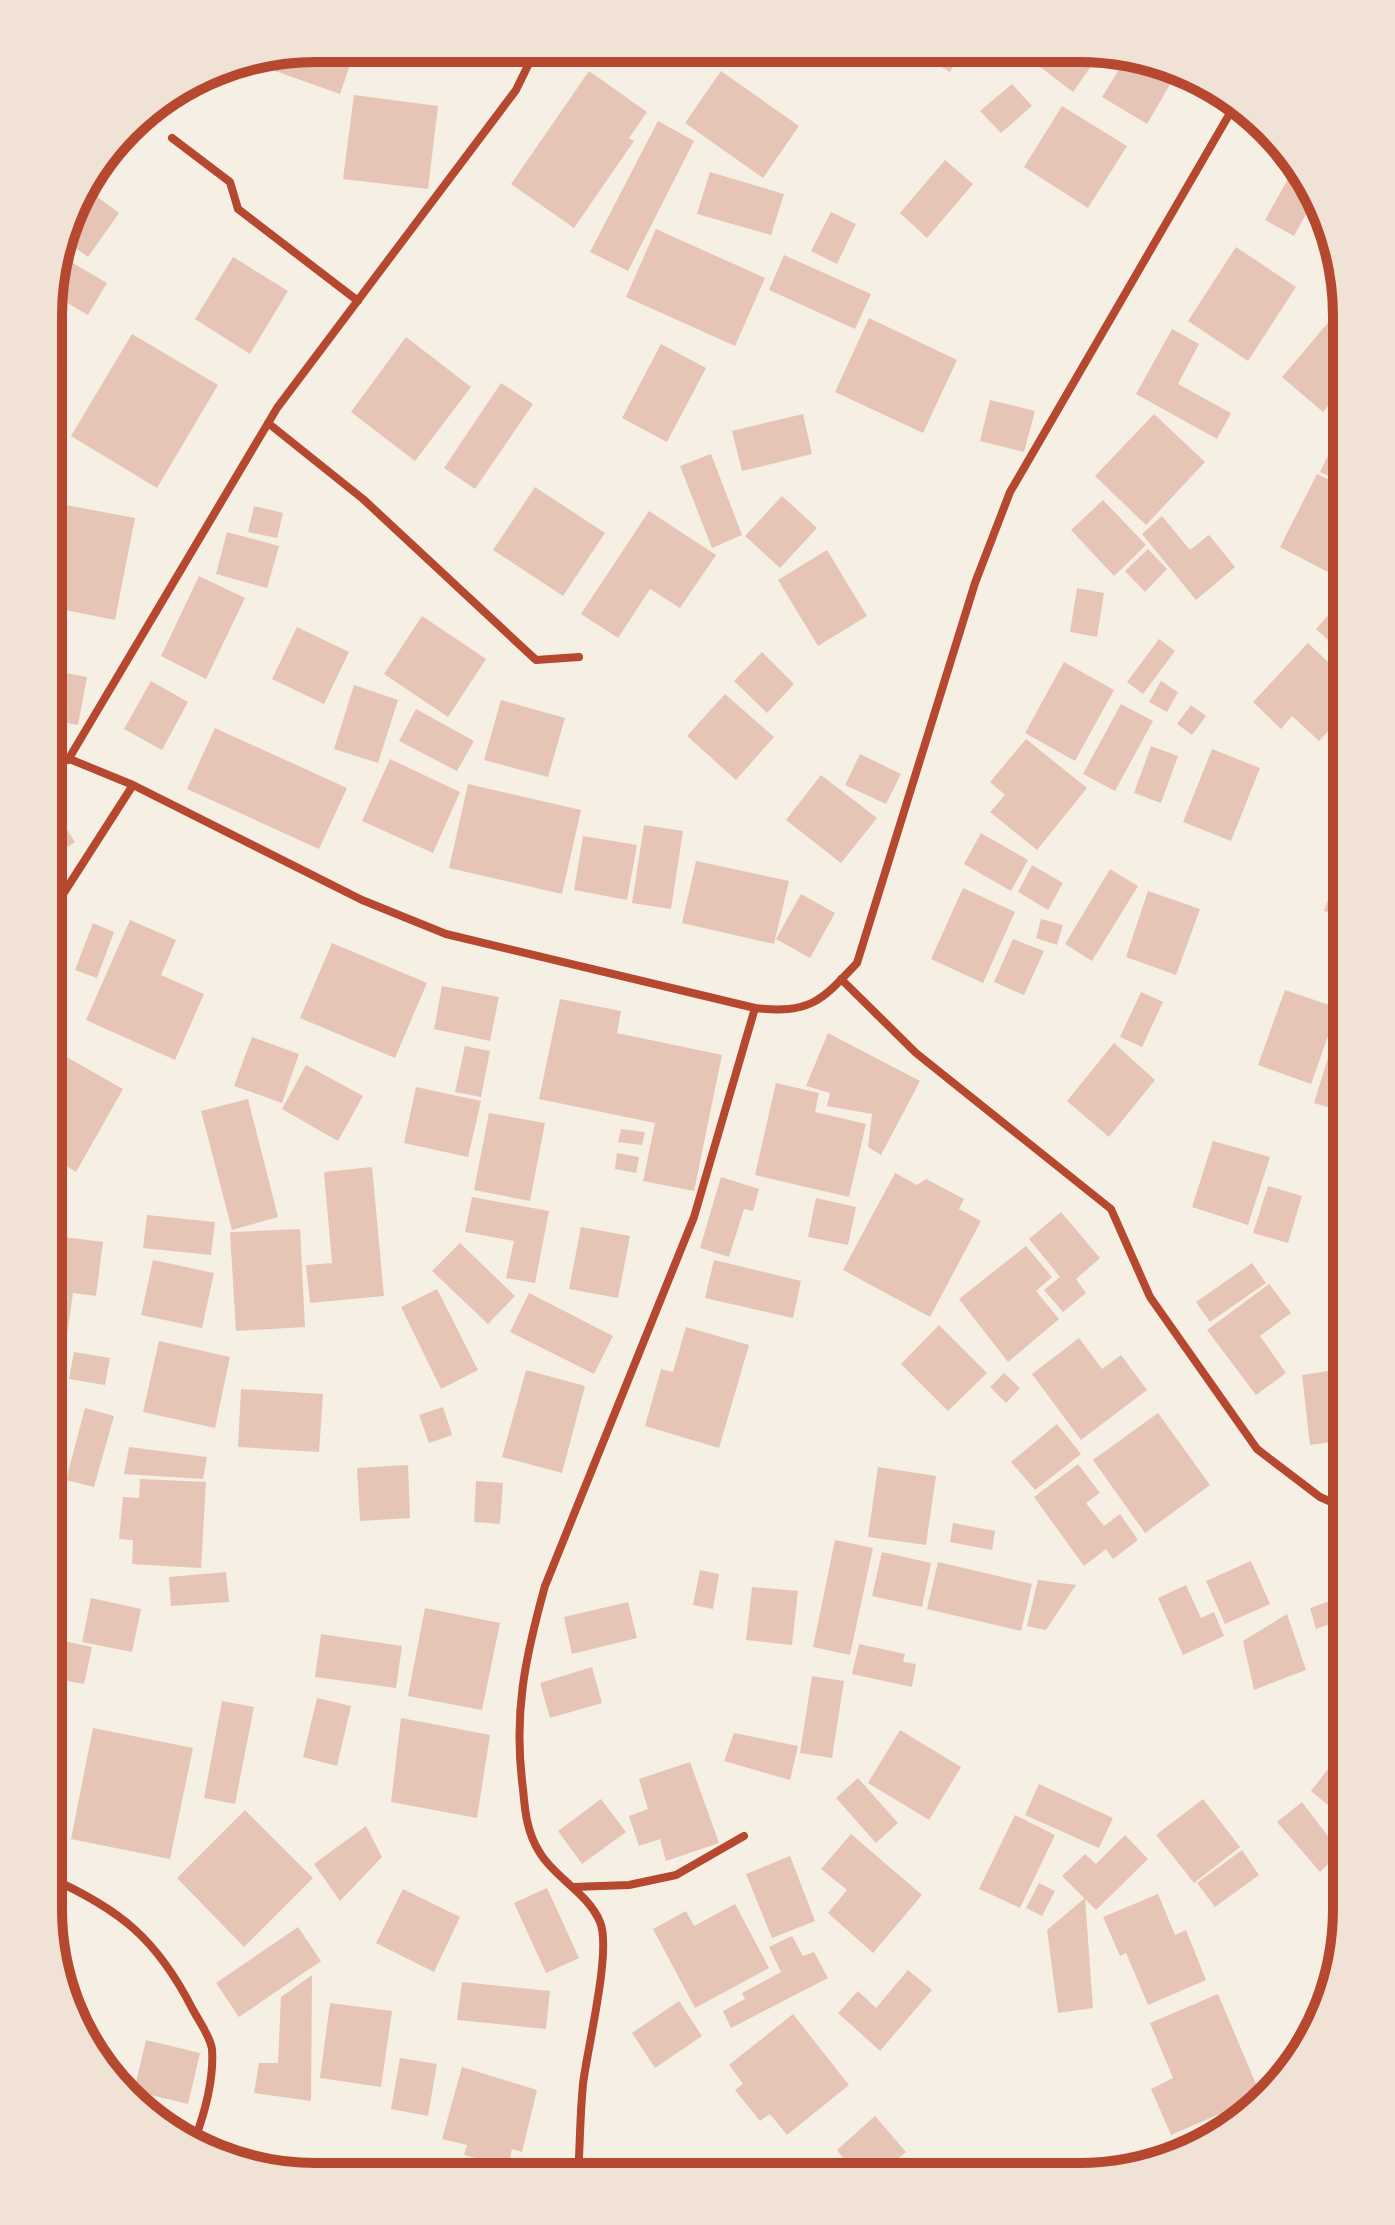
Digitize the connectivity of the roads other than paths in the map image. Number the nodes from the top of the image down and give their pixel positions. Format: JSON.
{"nodes":[{"id":1,"x":530,"y":62,"type":"edge"},
{"id":2,"x":1230,"y":113,"type":"edge"},
{"id":3,"x":172,"y":138,"type":"dead end"},
{"id":4,"x":358,"y":301,"type":"junction"},
{"id":5,"x":268,"y":423,"type":"junction"},
{"id":6,"x":579,"y":657,"type":"dead end"},
{"id":7,"x":62,"y":757,"type":"edge"},
{"id":8,"x":68,"y":760,"type":"junction"},
{"id":9,"x":133,"y":785,"type":"junction"},
{"id":10,"x":62,"y":896,"type":"edge"},
{"id":11,"x":841,"y":979,"type":"junction"},
{"id":12,"x":755,"y":1008,"type":"junction"},
{"id":13,"x":1332,"y":1502,"type":"edge"},
{"id":14,"x":744,"y":1836,"type":"dead end"},
{"id":15,"x":62,"y":1884,"type":"edge"},
{"id":16,"x":573,"y":1887,"type":"junction"},
{"id":17,"x":197,"y":2133,"type":"edge"},
{"id":18,"x":579,"y":2163,"type":"edge"}],
"edges":[{"from":1,"to":4,"type":"street"},
{"from":2,"to":11,"type":"street"},
{"from":3,"to":4,"type":"street"},
{"from":4,"to":5,"type":"street"},
{"from":5,"to":6,"type":"street"},
{"from":5,"to":8,"type":"street"},
{"from":7,"to":8,"type":"street"},
{"from":8,"to":9,"type":"street"},
{"from":9,"to":10,"type":"street"},
{"from":9,"to":12,"type":"street"},
{"from":11,"to":12,"type":"street"},
{"from":11,"to":13,"type":"street"},
{"from":12,"to":16,"type":"street"},
{"from":14,"to":16,"type":"street"},
{"from":15,"to":17,"type":"street"},
{"from":16,"to":18,"type":"street"}]}
